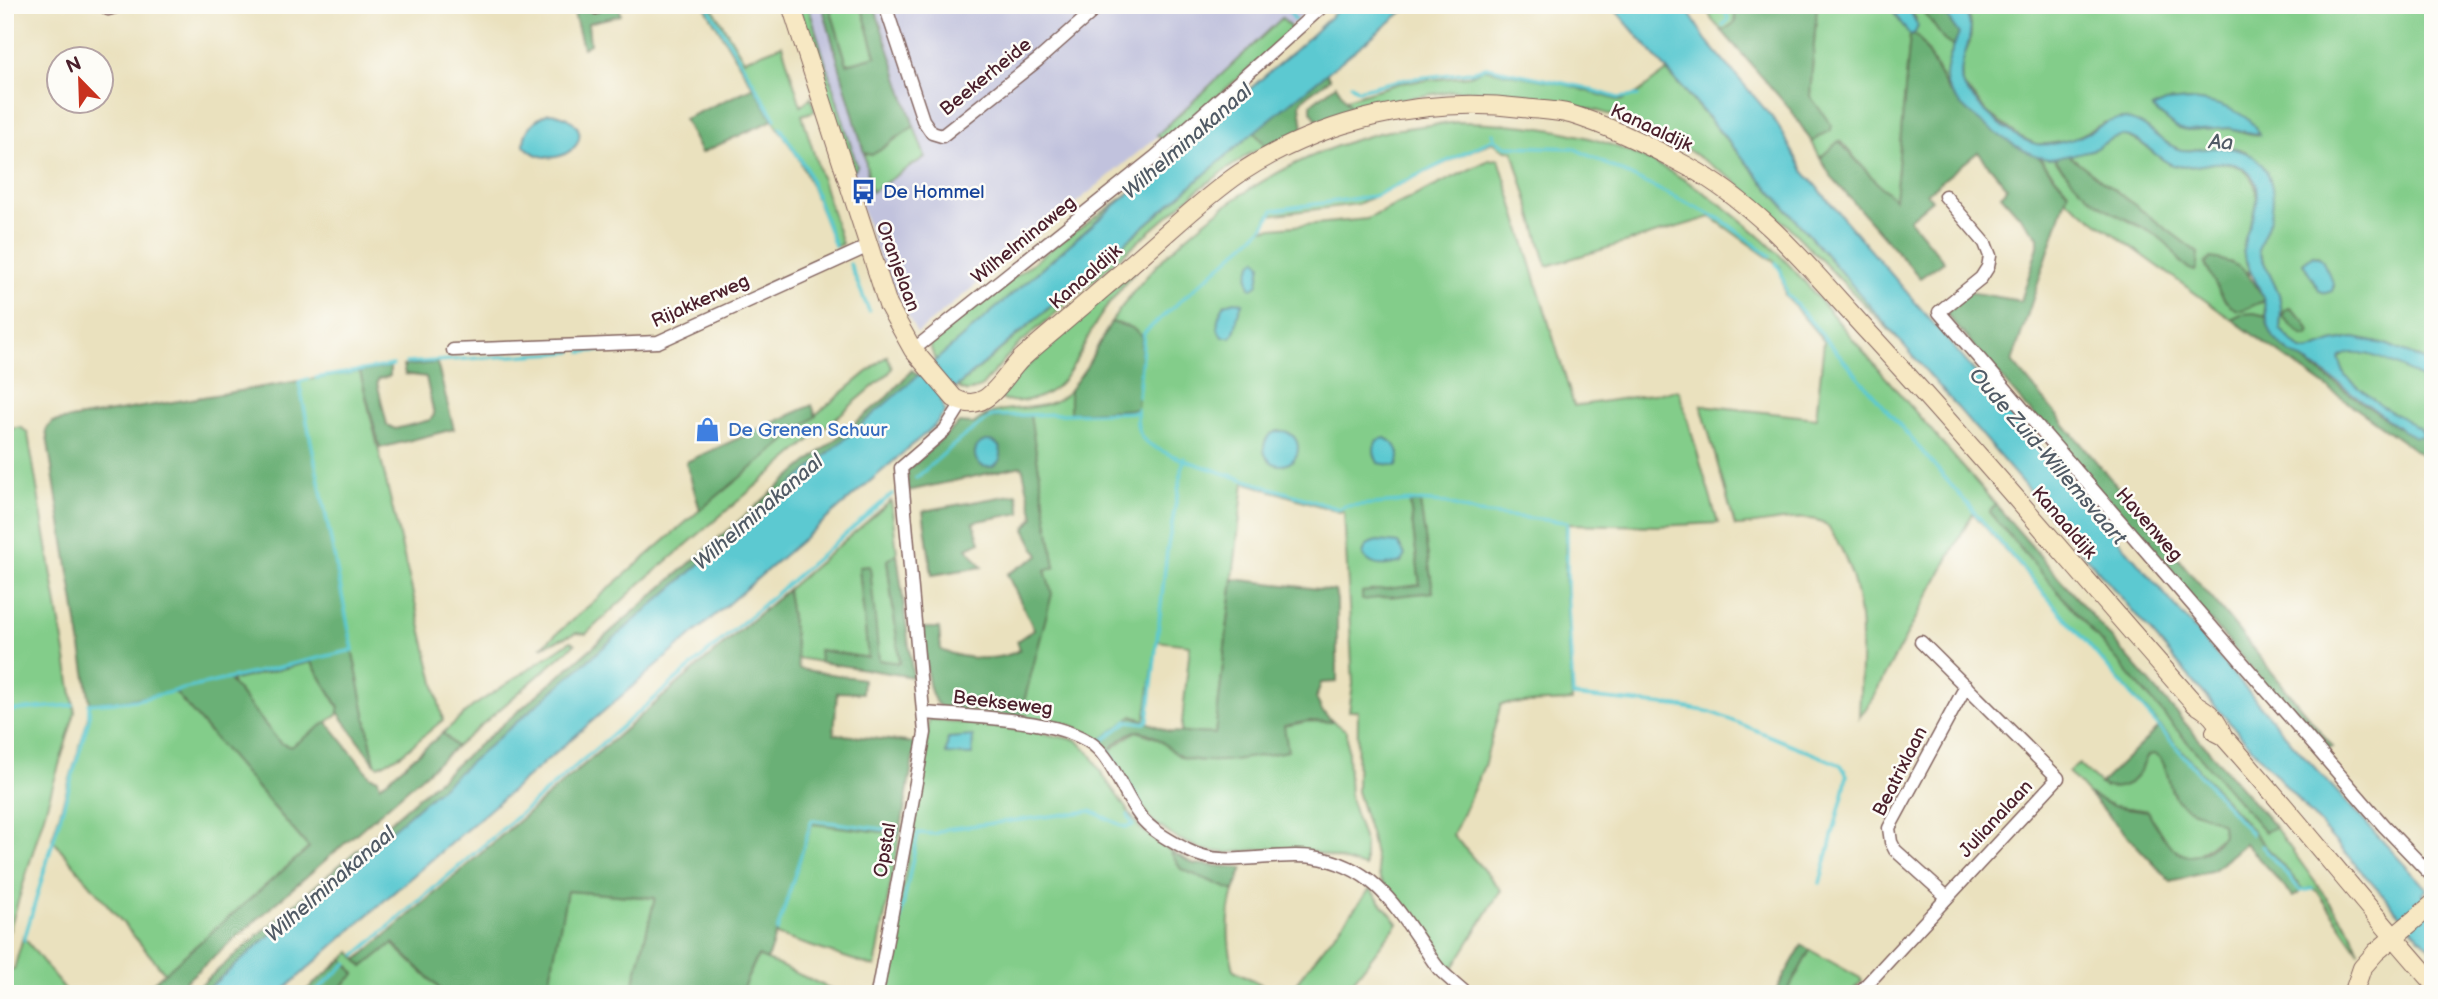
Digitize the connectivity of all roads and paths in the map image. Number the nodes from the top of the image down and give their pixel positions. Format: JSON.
{"nodes":[{"id":1,"x":103,"y":5,"type":"edge"},
{"id":2,"x":122,"y":5,"type":"edge"},
{"id":3,"x":592,"y":5,"type":"edge"},
{"id":4,"x":607,"y":5,"type":"edge"},
{"id":5,"x":791,"y":5,"type":"edge"},
{"id":6,"x":885,"y":5,"type":"edge"},
{"id":7,"x":1100,"y":5,"type":"edge"},
{"id":8,"x":1324,"y":5,"type":"edge"},
{"id":9,"x":1945,"y":196,"type":"dead end"},
{"id":10,"x":869,"y":246,"type":"junction"},
{"id":11,"x":453,"y":350,"type":"dead end"},
{"id":12,"x":913,"y":350,"type":"junction"},
{"id":13,"x":958,"y":401,"type":"junction"},
{"id":14,"x":1921,"y":642,"type":"dead end"},
{"id":15,"x":1966,"y":686,"type":"junction"},
{"id":16,"x":924,"y":713,"type":"junction"},
{"id":17,"x":2433,"y":877,"type":"edge"},
{"id":18,"x":1947,"y":897,"type":"junction"},
{"id":19,"x":2432,"y":904,"type":"edge"},
{"id":20,"x":2399,"y":932,"type":"junction"},
{"id":21,"x":2433,"y":982,"type":"edge"},
{"id":22,"x":877,"y":994,"type":"edge"},
{"id":23,"x":1467,"y":994,"type":"edge"},
{"id":24,"x":1858,"y":994,"type":"edge"},
{"id":25,"x":2353,"y":994,"type":"edge"}],
"edges":[{"from":1,"to":2,"type":"street"},
{"from":3,"to":4,"type":"street"},
{"from":5,"to":10,"type":"main road","name":"Oranjelaan"},
{"from":6,"to":7,"type":"street","name":"Beekerheide"},
{"from":8,"to":12,"type":"street","name":"Wilhelminaweg"},
{"from":9,"to":17,"type":"street","name":"Havenweg"},
{"from":10,"to":11,"type":"street","name":"Rijakkerweg"},
{"from":10,"to":12,"type":"main road","name":"Oranjelaan"},
{"from":12,"to":13,"type":"main road","name":"Oranjelaan"},
{"from":13,"to":16,"type":"street","name":"Beekseweg"},
{"from":13,"to":20,"type":"main road","name":"Kanaaldijk"},
{"from":14,"to":15,"type":"street","name":"Julianalaan"},
{"from":15,"to":18,"type":"street","name":"Beatrixlaan"},
{"from":15,"to":18,"type":"street","name":"Julianalaan"},
{"from":16,"to":22,"type":"street","name":"Opstal"},
{"from":16,"to":23,"type":"street","name":"Beekseweg"},
{"from":18,"to":24,"type":"street","name":"Julianalaan"},
{"from":19,"to":20,"type":"main road"},
{"from":20,"to":21,"type":"main road","name":"Kanaaldijk"},
{"from":20,"to":25,"type":"main road"}]}
